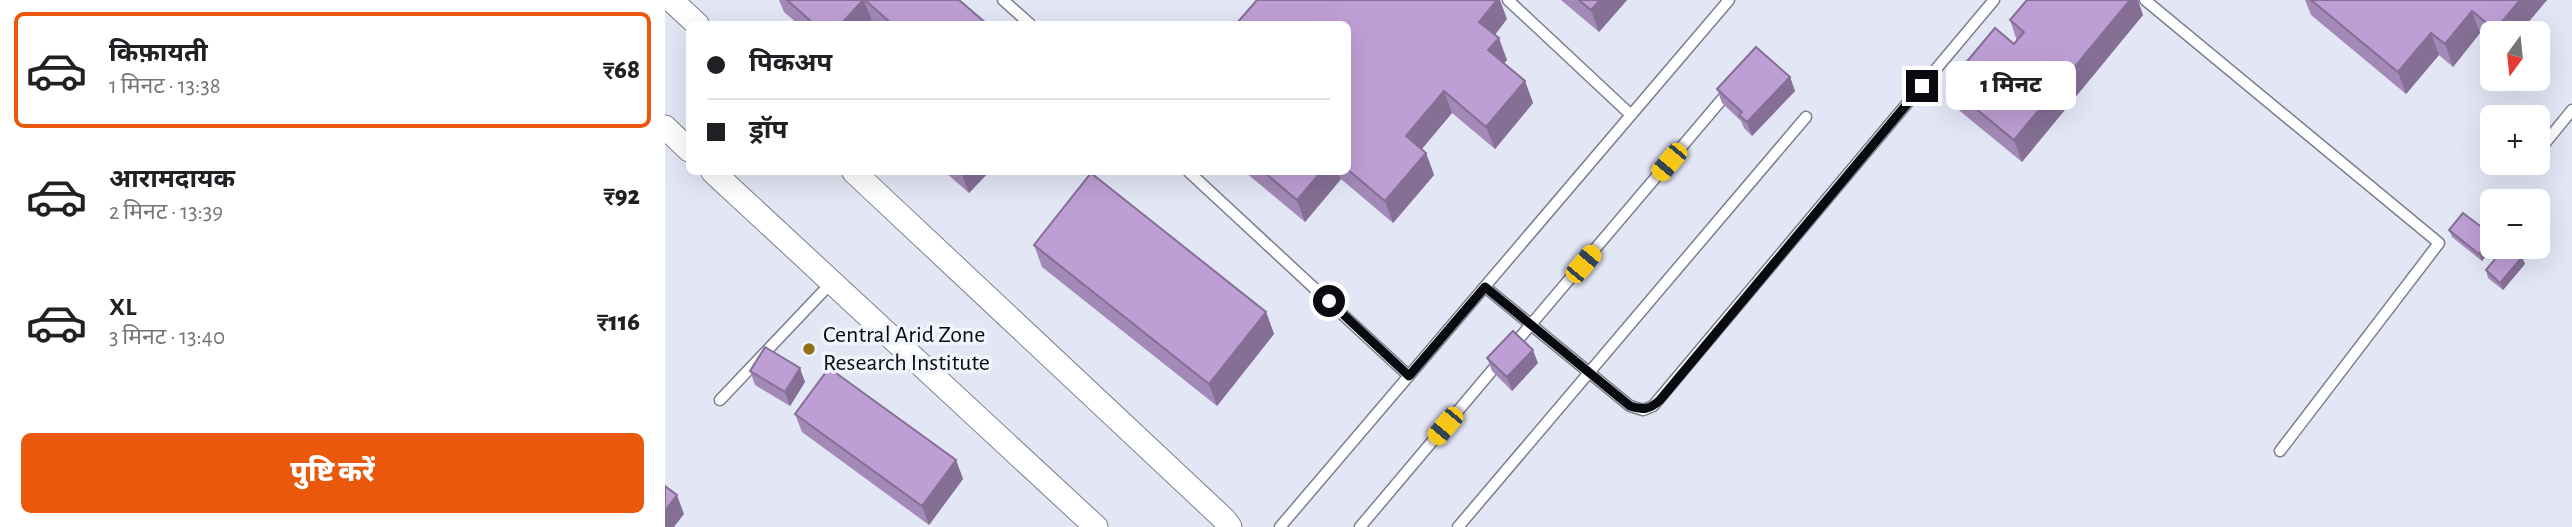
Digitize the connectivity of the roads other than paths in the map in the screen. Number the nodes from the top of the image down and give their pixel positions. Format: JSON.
{"nodes":[{"id":1,"x":671,"y":0,"type":"edge"},
{"id":2,"x":1003,"y":0,"type":"edge"},
{"id":3,"x":1508,"y":0,"type":"edge"},
{"id":4,"x":1729,"y":0,"type":"edge"},
{"id":5,"x":1994,"y":0,"type":"edge"},
{"id":6,"x":2145,"y":0,"type":"edge"},
{"id":7,"x":694,"y":21,"type":"edge"},
{"id":8,"x":1027,"y":21,"type":"edge"},
{"id":9,"x":1738,"y":82,"type":"edge"},
{"id":10,"x":2572,"y":110,"type":"edge"},
{"id":11,"x":1632,"y":115,"type":"junction"},
{"id":12,"x":1806,"y":117,"type":"dead end"},
{"id":13,"x":665,"y":127,"type":"edge"},
{"id":14,"x":2550,"y":137,"type":"edge"},
{"id":15,"x":686,"y":147,"type":"edge"},
{"id":16,"x":716,"y":175,"type":"edge"},
{"id":17,"x":857,"y":175,"type":"edge"},
{"id":18,"x":1192,"y":175,"type":"edge"},
{"id":19,"x":832,"y":282,"type":"junction"},
{"id":20,"x":1485,"y":287,"type":"junction"},
{"id":21,"x":1531,"y":324,"type":"junction"},
{"id":22,"x":1590,"y":371,"type":"junction"},
{"id":23,"x":1409,"y":376,"type":"junction"},
{"id":24,"x":720,"y":400,"type":"dead end"},
{"id":25,"x":2280,"y":451,"type":"dead end"},
{"id":26,"x":1096,"y":527,"type":"edge"},
{"id":27,"x":1230,"y":527,"type":"edge"},
{"id":28,"x":1280,"y":527,"type":"edge"},
{"id":29,"x":1360,"y":527,"type":"edge"},
{"id":30,"x":1458,"y":527,"type":"edge"}],
"edges":[{"from":1,"to":7,"type":"street"},
{"from":2,"to":8,"type":"lane"},
{"from":3,"to":11,"type":"lane"},
{"from":4,"to":11,"type":"lane"},
{"from":5,"to":22,"type":"lane"},
{"from":6,"to":25,"type":"lane"},
{"from":9,"to":21,"type":"lane"},
{"from":10,"to":14,"type":"lane"},
{"from":11,"to":20,"type":"lane"},
{"from":12,"to":22,"type":"lane"},
{"from":13,"to":15,"type":"street"},
{"from":16,"to":19,"type":"street"},
{"from":17,"to":27,"type":"street"},
{"from":18,"to":23,"type":"lane"},
{"from":19,"to":24,"type":"lane"},
{"from":19,"to":26,"type":"street"},
{"from":20,"to":21,"type":"lane"},
{"from":20,"to":23,"type":"lane"},
{"from":21,"to":22,"type":"lane"},
{"from":21,"to":29,"type":"lane"},
{"from":22,"to":30,"type":"lane"},
{"from":23,"to":28,"type":"lane"}]}
